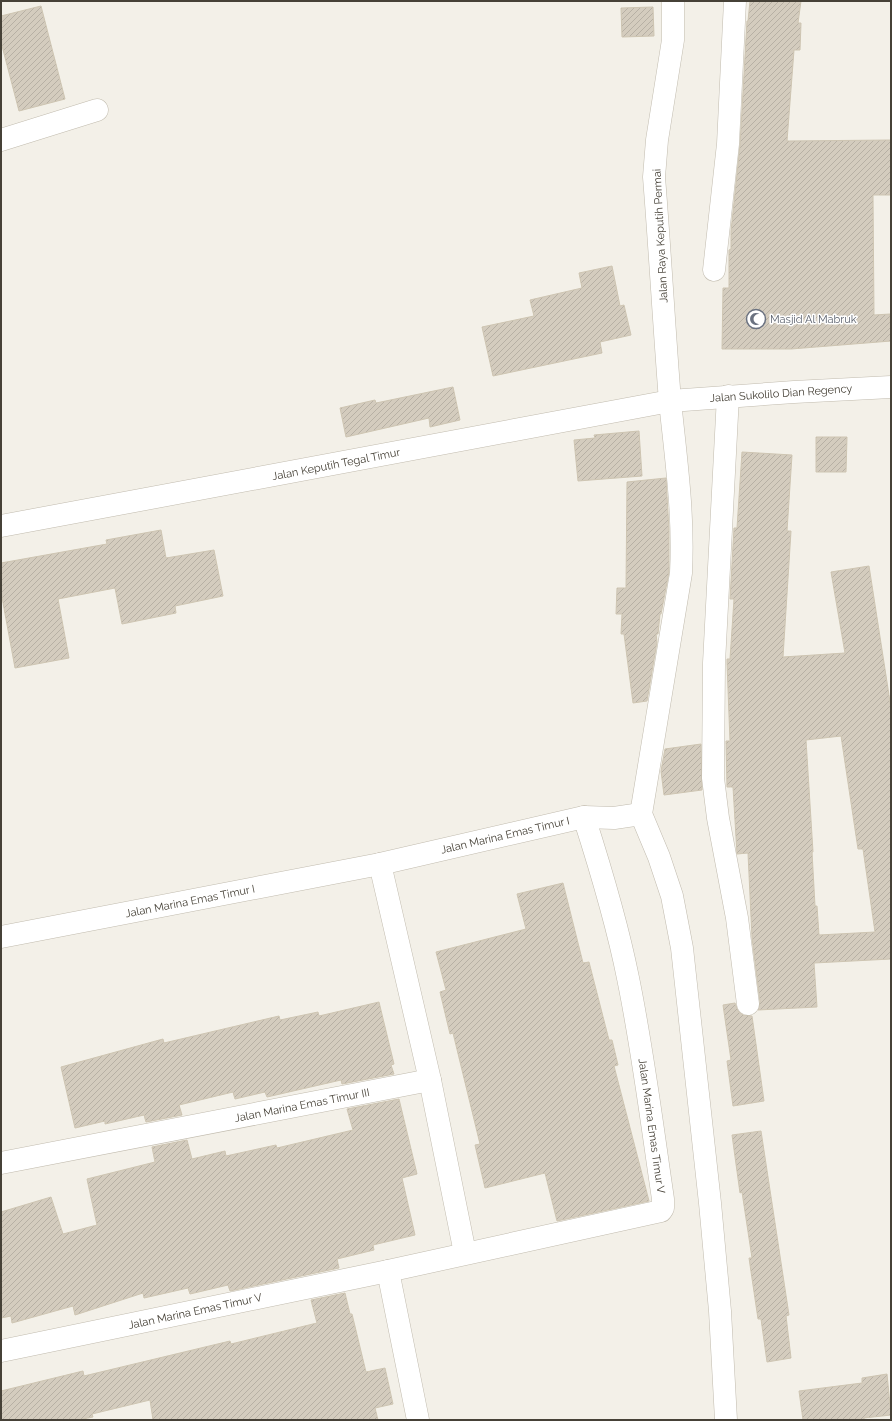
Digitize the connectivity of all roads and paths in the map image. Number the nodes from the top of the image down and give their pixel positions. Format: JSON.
{"nodes":[{"id":1,"x":674,"y":1,"type":"edge"},
{"id":2,"x":735,"y":1,"type":"edge"},
{"id":3,"x":97,"y":110,"type":"dead end"},
{"id":4,"x":1,"y":140,"type":"edge"},
{"id":5,"x":714,"y":270,"type":"dead end"},
{"id":6,"x":891,"y":387,"type":"edge"},
{"id":7,"x":728,"y":396,"type":"junction"},
{"id":8,"x":670,"y":401,"type":"junction"},
{"id":9,"x":1,"y":526,"type":"edge"},
{"id":10,"x":641,"y":814,"type":"junction"},
{"id":11,"x":584,"y":817,"type":"junction"},
{"id":12,"x":380,"y":864,"type":"junction"},
{"id":13,"x":1,"y":937,"type":"edge"},
{"id":14,"x":748,"y":1004,"type":"dead end"},
{"id":15,"x":430,"y":1080,"type":"junction"},
{"id":16,"x":1,"y":1164,"type":"edge"},
{"id":17,"x":465,"y":1253,"type":"junction"},
{"id":18,"x":388,"y":1271,"type":"junction"},
{"id":19,"x":1,"y":1351,"type":"edge"},
{"id":20,"x":418,"y":1420,"type":"edge"},
{"id":21,"x":726,"y":1420,"type":"edge"}],
"edges":[{"from":1,"to":8,"type":"street","name":"Jalan Raya Keputih Permai"},
{"from":2,"to":5,"type":"street"},
{"from":3,"to":4,"type":"street"},
{"from":6,"to":7,"type":"street","name":"Jalan Sukolilo Dian Regency"},
{"from":7,"to":8,"type":"street","name":"Jalan Sukolilo Dian Regency"},
{"from":7,"to":14,"type":"street"},
{"from":8,"to":9,"type":"street","name":"Jalan Keputih Tegal Timur"},
{"from":8,"to":10,"type":"street","name":"Jalan Raya Keputih Permai"},
{"from":10,"to":11,"type":"street","name":"Jalan Marina Emas Timur I"},
{"from":10,"to":21,"type":"street"},
{"from":11,"to":12,"type":"street","name":"Jalan Marina Emas Timur I"},
{"from":11,"to":17,"type":"street","name":"Jalan Marina Emas Timur V"},
{"from":12,"to":13,"type":"street","name":"Jalan Marina Emas Timur I"},
{"from":12,"to":15,"type":"street"},
{"from":15,"to":16,"type":"street","name":"Jalan Marina Emas Timur III"},
{"from":15,"to":17,"type":"street"},
{"from":17,"to":18,"type":"street","name":"Jalan Marina Emas Timur V"},
{"from":18,"to":19,"type":"street","name":"Jalan Marina Emas Timur V"},
{"from":18,"to":20,"type":"street"}]}
